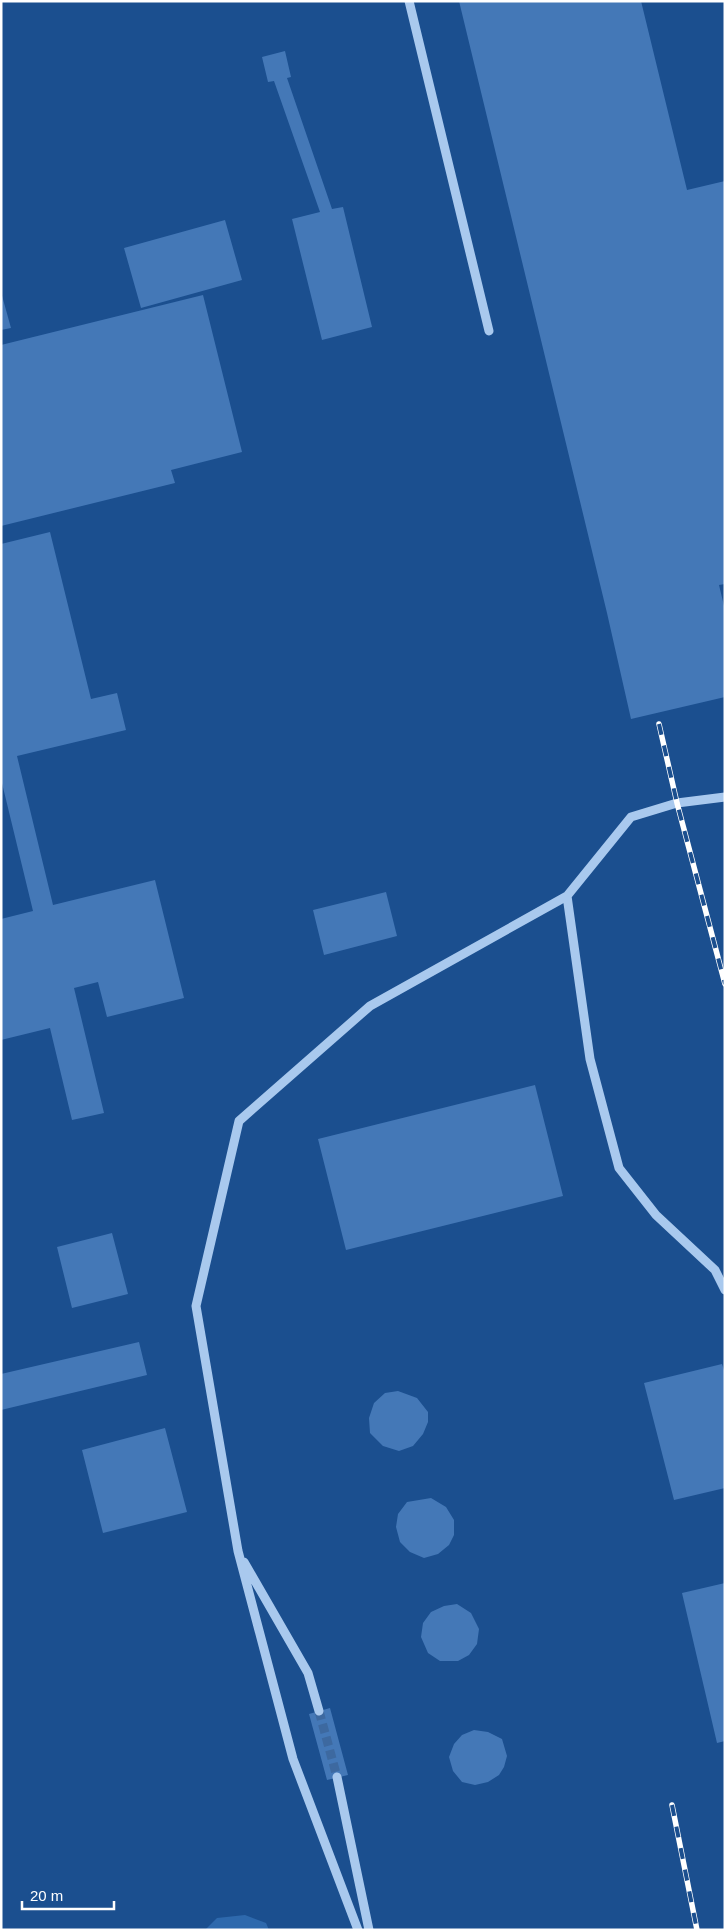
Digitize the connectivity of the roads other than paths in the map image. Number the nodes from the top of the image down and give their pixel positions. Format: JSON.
{"nodes":[{"id":1,"x":409,"y":1,"type":"edge"},
{"id":2,"x":489,"y":331,"type":"dead end"},
{"id":3,"x":725,"y":797,"type":"edge"},
{"id":4,"x":567,"y":896,"type":"junction"},
{"id":5,"x":725,"y":1290,"type":"edge"},
{"id":6,"x":238,"y":1551,"type":"junction"},
{"id":7,"x":319,"y":1711,"type":"tunnel mouth"},
{"id":8,"x":337,"y":1778,"type":"tunnel mouth"},
{"id":9,"x":358,"y":1930,"type":"edge"},
{"id":10,"x":369,"y":1930,"type":"edge"}],
"edges":[{"from":1,"to":2,"type":"lane"},
{"from":3,"to":4,"type":"lane"},
{"from":4,"to":5,"type":"lane"},
{"from":4,"to":6,"type":"lane"},
{"from":6,"to":7,"type":"lane"},
{"from":6,"to":9,"type":"lane"},
{"from":8,"to":10,"type":"lane"}]}
